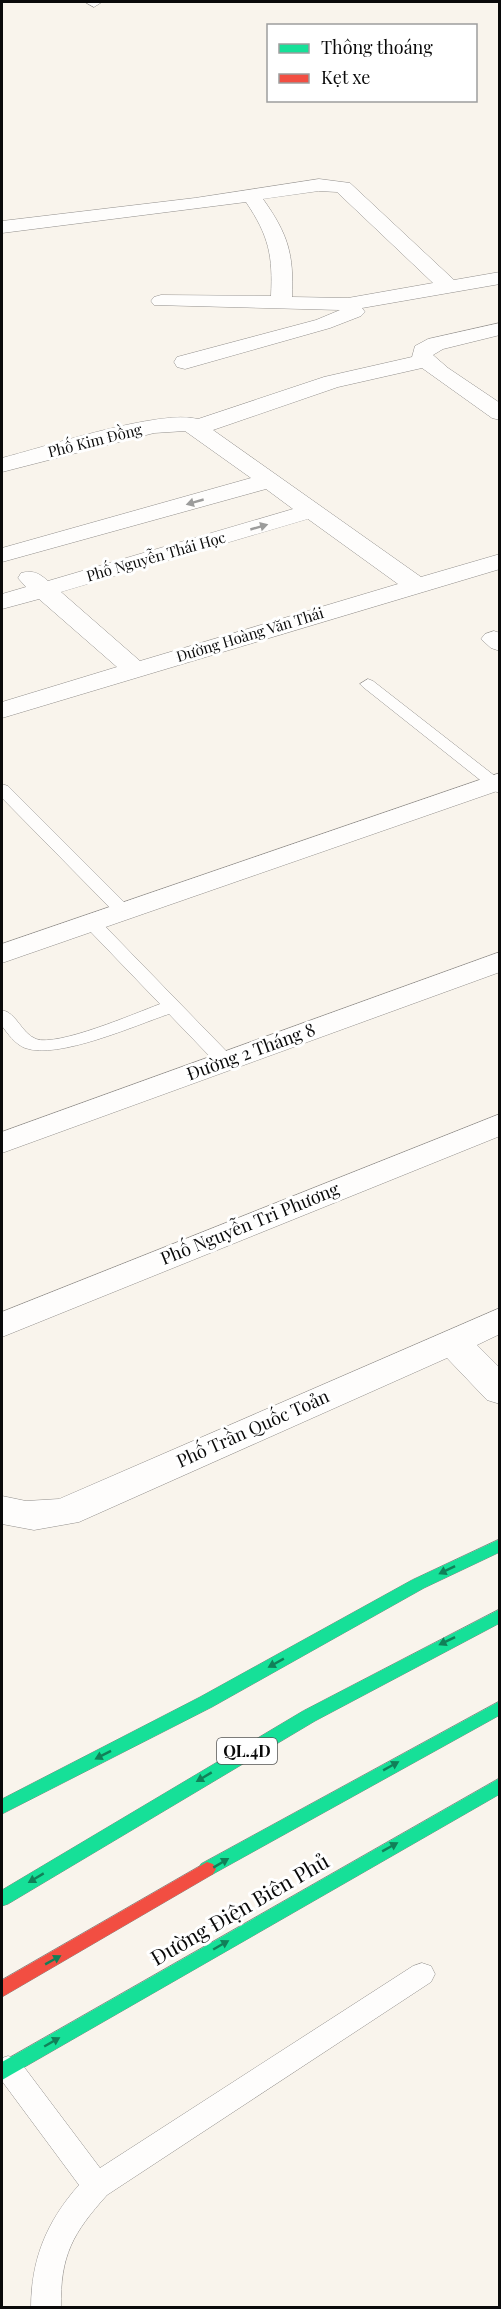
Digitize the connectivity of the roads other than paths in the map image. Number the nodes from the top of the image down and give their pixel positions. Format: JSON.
{"nodes":[{"id":1,"x":251,"y":196,"type":"junction"},
{"id":2,"x":2,"y":227,"type":"edge"},
{"id":3,"x":500,"y":278,"type":"edge"},
{"id":4,"x":451,"y":288,"type":"junction"},
{"id":5,"x":161,"y":301,"type":"dead end"},
{"id":6,"x":371,"y":302,"type":"junction"},
{"id":7,"x":281,"y":303,"type":"junction"},
{"id":8,"x":500,"y":329,"type":"edge"},
{"id":9,"x":424,"y":356,"type":"junction"},
{"id":10,"x":185,"y":362,"type":"dead end"},
{"id":11,"x":499,"y":412,"type":"edge"},
{"id":12,"x":194,"y":426,"type":"junction"},
{"id":13,"x":2,"y":465,"type":"edge"},
{"id":14,"x":271,"y":480,"type":"junction"},
{"id":15,"x":311,"y":511,"type":"junction"},
{"id":16,"x":3,"y":555,"type":"edge"},
{"id":17,"x":500,"y":561,"type":"edge"},
{"id":18,"x":416,"y":585,"type":"junction"},
{"id":19,"x":43,"y":590,"type":"junction"},
{"id":20,"x":2,"y":602,"type":"edge"},
{"id":21,"x":135,"y":670,"type":"junction"},
{"id":22,"x":368,"y":684,"type":"dead end"},
{"id":23,"x":2,"y":710,"type":"edge"},
{"id":24,"x":498,"y":784,"type":"edge"},
{"id":25,"x":2,"y":789,"type":"edge"},
{"id":26,"x":124,"y":912,"type":"junction"},
{"id":27,"x":92,"y":922,"type":"junction"},
{"id":28,"x":2,"y":954,"type":"edge"},
{"id":29,"x":500,"y":961,"type":"edge"},
{"id":30,"x":170,"y":1007,"type":"junction"},
{"id":31,"x":2,"y":1015,"type":"edge"},
{"id":32,"x":225,"y":1061,"type":"junction"},
{"id":33,"x":500,"y":1124,"type":"edge"},
{"id":34,"x":2,"y":1143,"type":"edge"},
{"id":35,"x":500,"y":1320,"type":"edge"},
{"id":36,"x":2,"y":1325,"type":"edge"},
{"id":37,"x":452,"y":1341,"type":"junction"},
{"id":38,"x":500,"y":1391,"type":"edge"},
{"id":39,"x":2,"y":1510,"type":"edge"},
{"id":40,"x":500,"y":1545,"type":"edge"},
{"id":41,"x":500,"y":1615,"type":"edge"},
{"id":42,"x":500,"y":1707,"type":"edge"},
{"id":43,"x":500,"y":1785,"type":"edge"},
{"id":44,"x":4,"y":1802,"type":"edge"},
{"id":45,"x":2,"y":1899,"type":"edge"},
{"id":46,"x":422,"y":1974,"type":"dead end"},
{"id":47,"x":2,"y":1989,"type":"edge"},
{"id":48,"x":5,"y":2070,"type":"edge"},
{"id":49,"x":97,"y":2186,"type":"junction"},
{"id":50,"x":46,"y":2307,"type":"edge"}],
"edges":[{"from":1,"to":2,"type":"street"},
{"from":1,"to":4,"type":"street"},
{"from":1,"to":7,"type":"street"},
{"from":3,"to":4,"type":"street"},
{"from":4,"to":6,"type":"street"},
{"from":5,"to":7,"type":"street"},
{"from":6,"to":7,"type":"street"},
{"from":6,"to":10,"type":"street"},
{"from":8,"to":9,"type":"street","name":"Phố Kim Đồng"},
{"from":9,"to":11,"type":"street"},
{"from":9,"to":12,"type":"street","name":"Phố Kim Đồng"},
{"from":12,"to":13,"type":"street","name":"Phố Kim Đồng"},
{"from":12,"to":14,"type":"street"},
{"from":14,"to":15,"type":"street"},
{"from":14,"to":16,"type":"street","one_way":true},
{"from":15,"to":18,"type":"street"},
{"from":19,"to":15,"type":"street","name":"Phố Nguyễn Thái Học","one_way":true},
{"from":16,"to":19,"type":"street"},
{"from":17,"to":18,"type":"street","name":"Đường Hoàng Văn Thái"},
{"from":18,"to":21,"type":"street","name":"Đường Hoàng Văn Thái"},
{"from":19,"to":20,"type":"street","name":"Phố Nguyễn Thái Học"},
{"from":19,"to":21,"type":"street"},
{"from":21,"to":23,"type":"street","name":"Đường Hoàng Văn Thái"},
{"from":22,"to":24,"type":"lane"},
{"from":24,"to":26,"type":"street"},
{"from":25,"to":26,"type":"lane"},
{"from":26,"to":27,"type":"street"},
{"from":27,"to":28,"type":"street"},
{"from":27,"to":30,"type":"lane"},
{"from":29,"to":32,"type":"street","name":"Đường 2 Tháng 8"},
{"from":30,"to":31,"type":"lane"},
{"from":30,"to":32,"type":"lane"},
{"from":32,"to":34,"type":"street","name":"Đường 2 Tháng 8"},
{"from":33,"to":36,"type":"street","name":"Phố Nguyễn Tri Phương"},
{"from":35,"to":37,"type":"street","name":"Phố Trần Quốc Toản"},
{"from":37,"to":38,"type":"street"},
{"from":37,"to":39,"type":"street","name":"Phố Trần Quốc Toản"},
{"from":40,"to":44,"type":"main road","one_way":true},
{"from":41,"to":45,"type":"main road","number":"QL.4D","one_way":true},
{"from":47,"to":42,"type":"main road","one_way":true},
{"from":48,"to":43,"type":"main road","name":"Đường Điện Biên Phủ","one_way":true},
{"from":46,"to":49,"type":"lane"},
{"from":48,"to":49,"type":"lane"},
{"from":49,"to":50,"type":"lane"}]}
